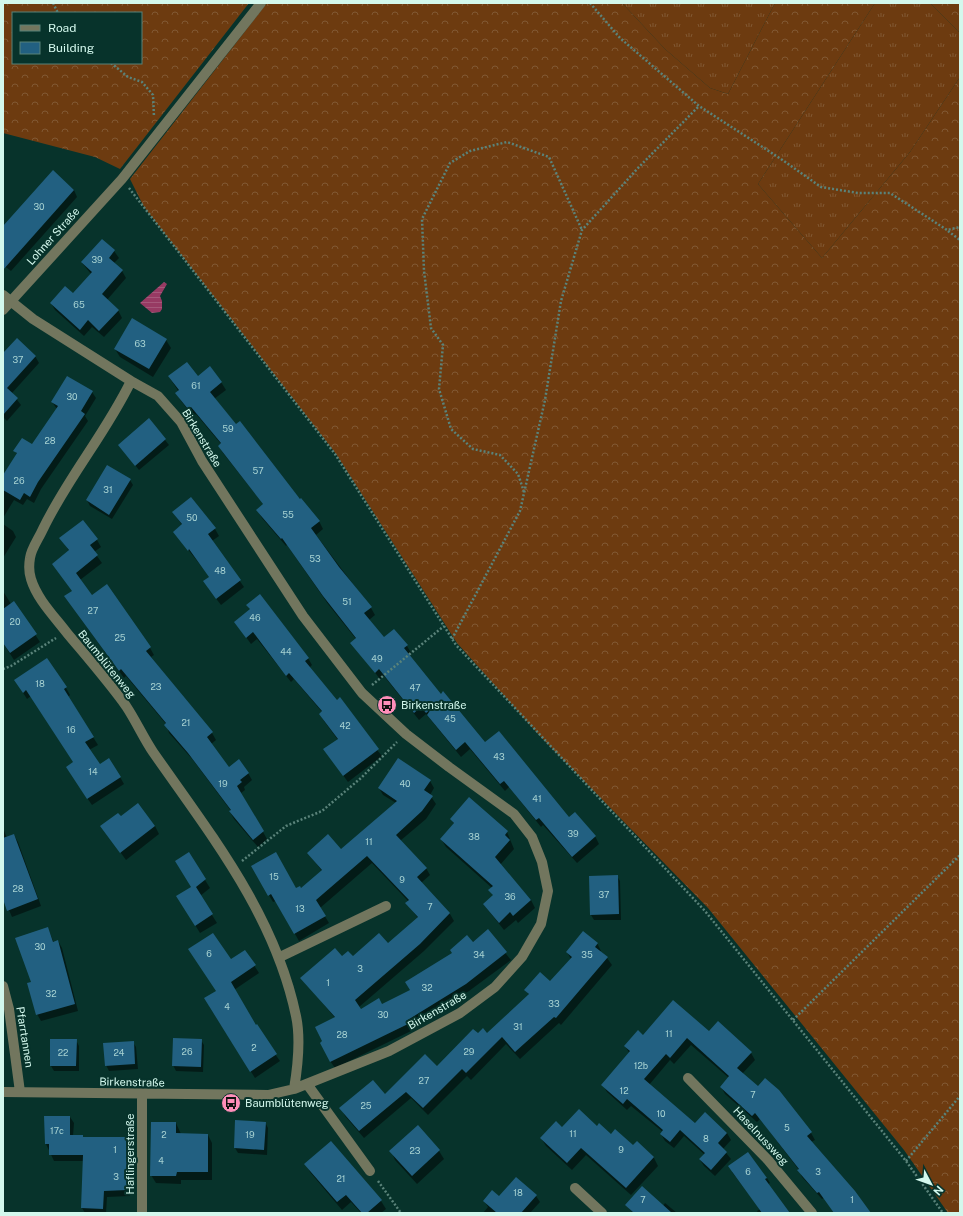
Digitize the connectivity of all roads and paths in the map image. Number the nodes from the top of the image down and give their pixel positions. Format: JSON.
{"nodes":[{"id":1,"x":53,"y":3,"type":"edge"},
{"id":2,"x":261,"y":3,"type":"edge"},
{"id":3,"x":590,"y":3,"type":"edge"},
{"id":4,"x":58,"y":12,"type":"edge"},
{"id":5,"x":112,"y":64,"type":"edge"},
{"id":6,"x":699,"y":106,"type":"junction"},
{"id":7,"x":155,"y":137,"type":"junction"},
{"id":8,"x":122,"y":178,"type":"junction"},
{"id":9,"x":960,"y":227,"type":"edge"},
{"id":10,"x":582,"y":230,"type":"junction"},
{"id":11,"x":947,"y":230,"type":"junction"},
{"id":12,"x":960,"y":240,"type":"edge"},
{"id":13,"x":5,"y":303,"type":"edge"},
{"id":14,"x":131,"y":381,"type":"junction"},
{"id":15,"x":524,"y":492,"type":"junction"},
{"id":16,"x":444,"y":626,"type":"junction"},
{"id":17,"x":66,"y":632,"type":"junction"},
{"id":18,"x":452,"y":639,"type":"junction"},
{"id":19,"x":3,"y":669,"type":"edge"},
{"id":20,"x":362,"y":693,"type":"junction"},
{"id":21,"x":406,"y":734,"type":"junction"},
{"id":22,"x":960,"y":855,"type":"edge"},
{"id":23,"x":234,"y":868,"type":"junction"},
{"id":24,"x":386,"y":906,"type":"dead end"},
{"id":25,"x":280,"y":957,"type":"junction"},
{"id":26,"x":3,"y":986,"type":"edge"},
{"id":27,"x":793,"y":1020,"type":"junction"},
{"id":28,"x":688,"y":1078,"type":"dead end"},
{"id":29,"x":307,"y":1084,"type":"junction"},
{"id":30,"x":294,"y":1089,"type":"junction"},
{"id":31,"x":3,"y":1092,"type":"edge"},
{"id":32,"x":20,"y":1092,"type":"junction"},
{"id":33,"x":142,"y":1095,"type":"junction"},
{"id":34,"x":960,"y":1096,"type":"edge"},
{"id":35,"x":906,"y":1161,"type":"junction"},
{"id":36,"x":370,"y":1171,"type":"joint"},
{"id":37,"x":575,"y":1188,"type":"dead end"},
{"id":38,"x":142,"y":1213,"type":"edge"},
{"id":39,"x":401,"y":1213,"type":"edge"},
{"id":40,"x":602,"y":1213,"type":"edge"},
{"id":41,"x":812,"y":1213,"type":"edge"},
{"id":42,"x":942,"y":1213,"type":"edge"}],
"edges":[{"from":1,"to":4,"type":"path"},
{"from":2,"to":7,"type":"street","name":"Lohner Straße"},
{"from":3,"to":6,"type":"path"},
{"from":5,"to":7,"type":"path"},
{"from":6,"to":10,"type":"path"},
{"from":6,"to":11,"type":"path"},
{"from":7,"to":8,"type":"street","name":"Lohner Straße"},
{"from":8,"to":13,"type":"street","name":"Lohner Straße"},
{"from":8,"to":16,"type":"path"},
{"from":9,"to":11,"type":"path"},
{"from":10,"to":15,"type":"path"},
{"from":10,"to":15,"type":"path"},
{"from":11,"to":12,"type":"path"},
{"from":13,"to":14,"type":"street","name":"Birkenstraße"},
{"from":14,"to":17,"type":"street","name":"Baumblütenweg"},
{"from":14,"to":20,"type":"street","name":"Birkenstraße"},
{"from":15,"to":18,"type":"path"},
{"from":16,"to":18,"type":"path"},
{"from":16,"to":20,"type":"path"},
{"from":17,"to":19,"type":"path"},
{"from":17,"to":23,"type":"street","name":"Baumblütenweg"},
{"from":18,"to":27,"type":"path"},
{"from":20,"to":21,"type":"street","name":"Birkenstraße"},
{"from":21,"to":23,"type":"path"},
{"from":21,"to":29,"type":"street","name":"Birkenstraße"},
{"from":22,"to":27,"type":"path"},
{"from":23,"to":25,"type":"street","name":"Baumblütenweg"},
{"from":24,"to":25,"type":"street"},
{"from":25,"to":30,"type":"street","name":"Baumblütenweg"},
{"from":26,"to":32,"type":"street","name":"Pfarrtannen"},
{"from":27,"to":35,"type":"path"},
{"from":28,"to":41,"type":"street","name":"Haselnussweg"},
{"from":29,"to":30,"type":"street","name":"Birkenstraße"},
{"from":29,"to":36,"type":"street"},
{"from":30,"to":33,"type":"street","name":"Birkenstraße"},
{"from":31,"to":32,"type":"street","name":"Birkenstraße"},
{"from":32,"to":33,"type":"street","name":"Birkenstraße"},
{"from":33,"to":38,"type":"street","name":"Haflingerstraße"},
{"from":34,"to":35,"type":"path"},
{"from":35,"to":42,"type":"path"},
{"from":36,"to":39,"type":"path"},
{"from":37,"to":40,"type":"street"}]}
